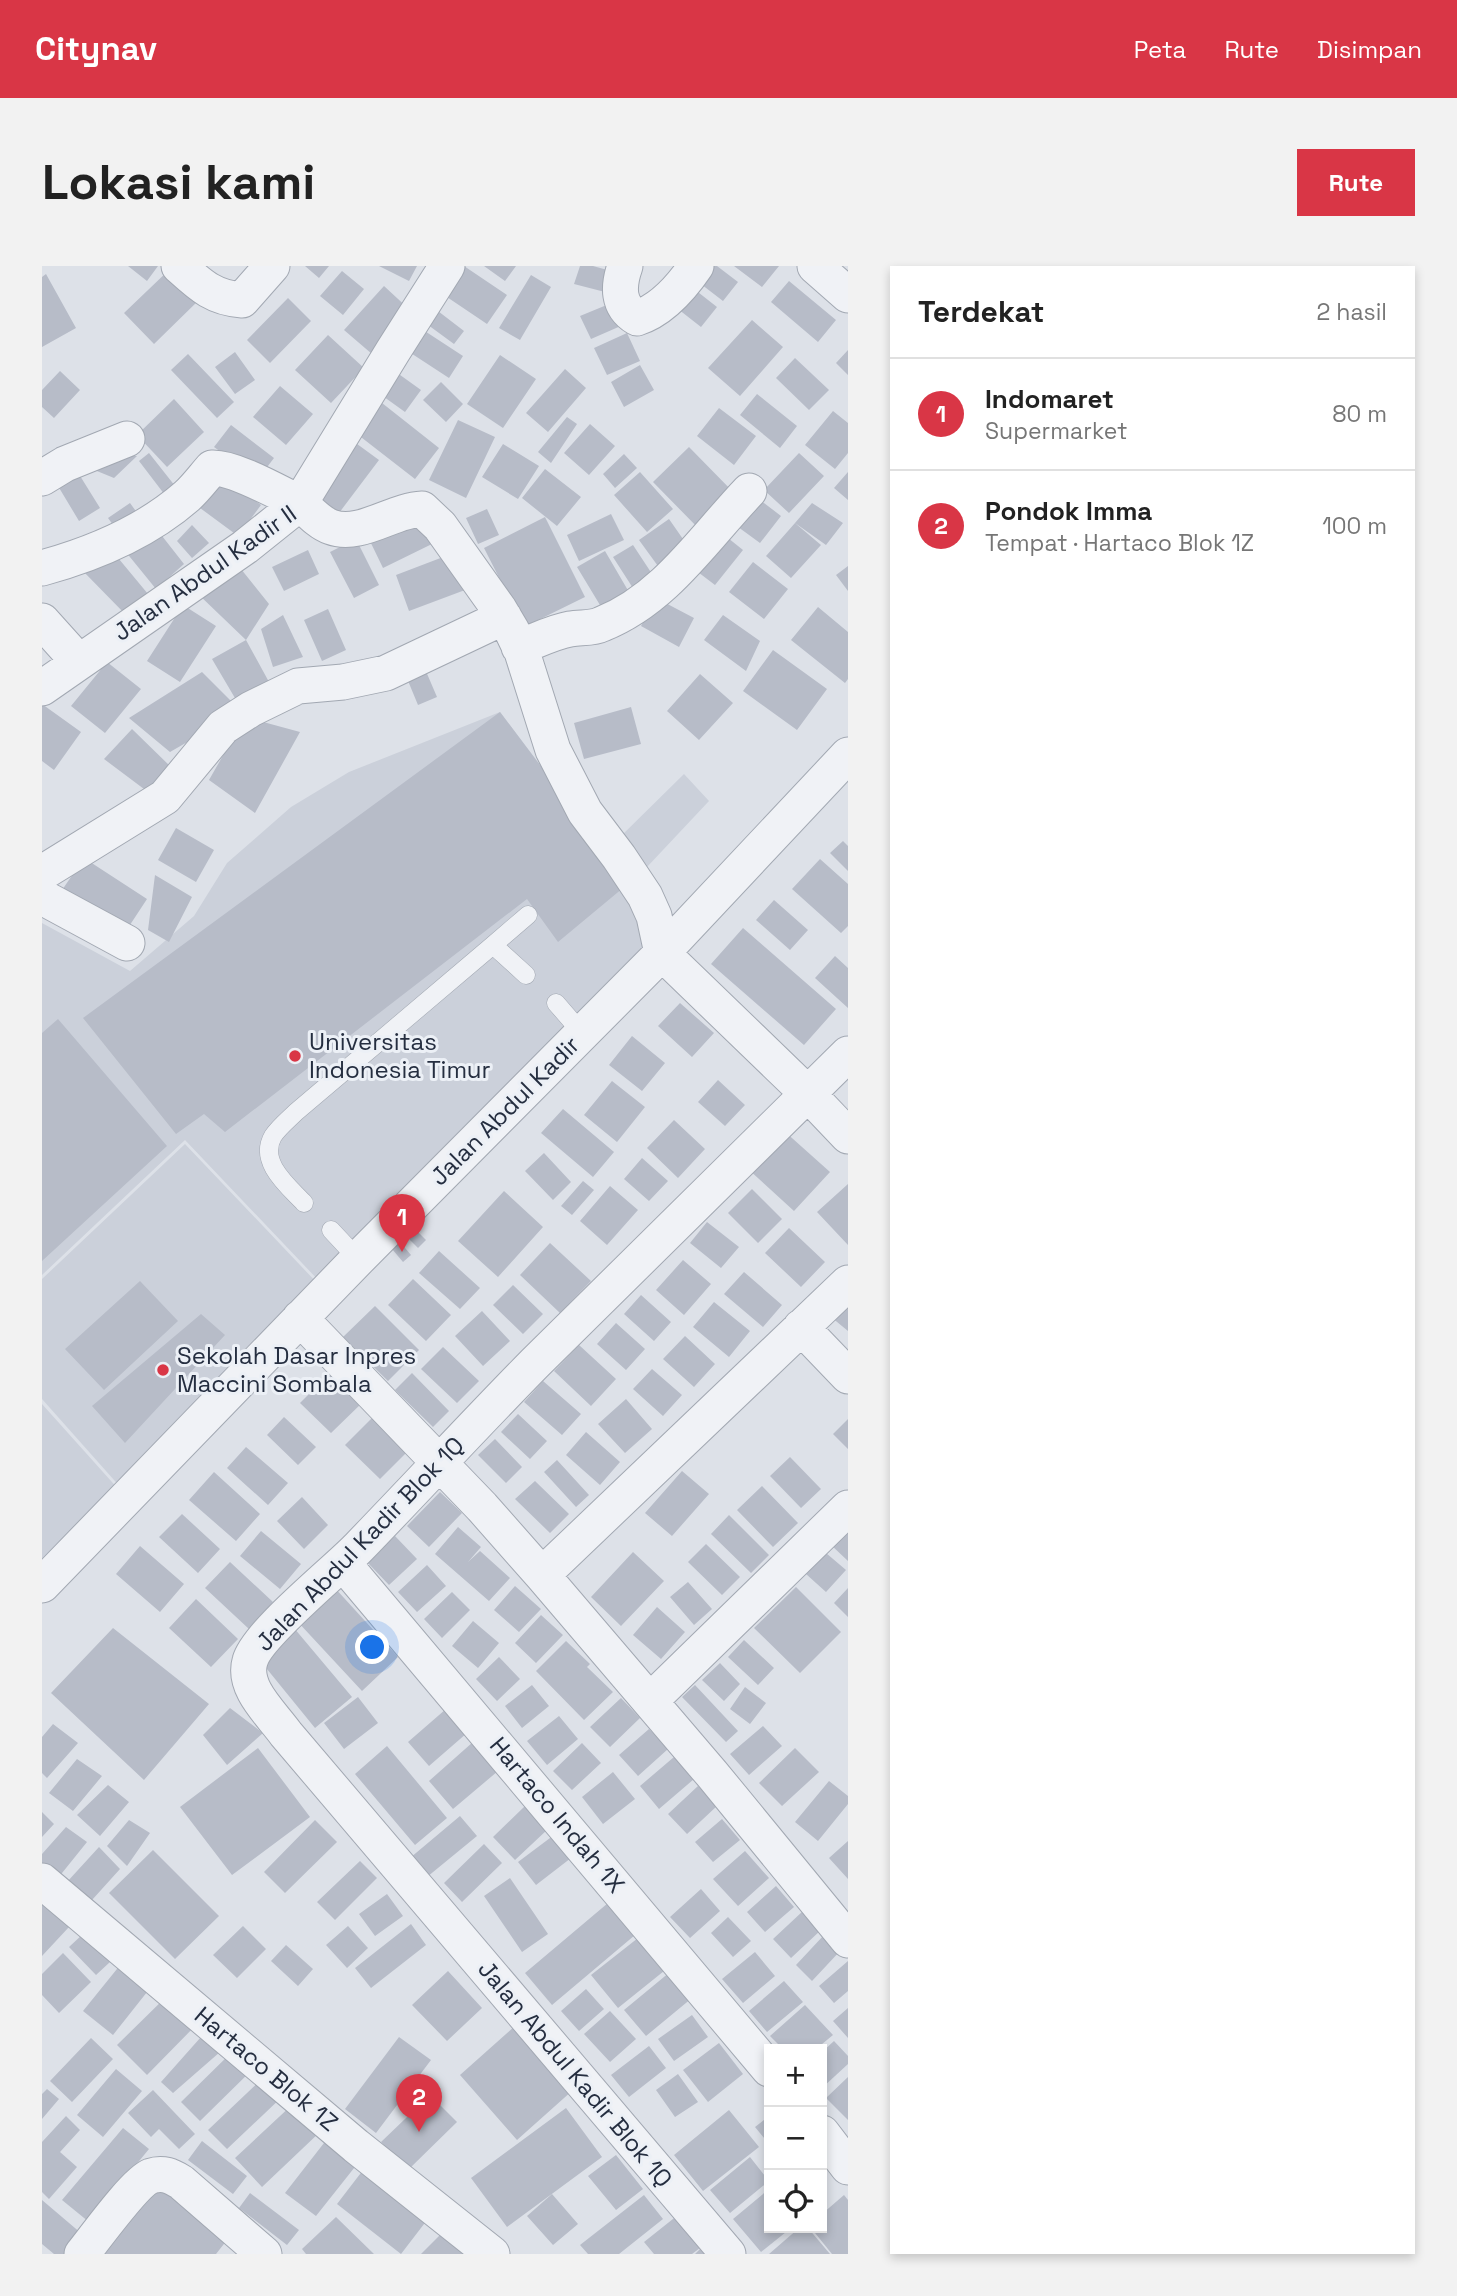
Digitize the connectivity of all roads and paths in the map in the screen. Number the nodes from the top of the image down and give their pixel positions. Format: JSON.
{"nodes":[{"id":1,"x":179,"y":266,"type":"edge"},
{"id":2,"x":272,"y":266,"type":"edge"},
{"id":3,"x":447,"y":266,"type":"edge"},
{"id":4,"x":625,"y":266,"type":"edge"},
{"id":5,"x":696,"y":266,"type":"edge"},
{"id":6,"x":815,"y":266,"type":"edge"},
{"id":7,"x":848,"y":295,"type":"edge"},
{"id":8,"x":127,"y":439,"type":"dead end"},
{"id":9,"x":42,"y":478,"type":"edge"},
{"id":10,"x":750,"y":491,"type":"dead end"},
{"id":11,"x":300,"y":503,"type":"junction"},
{"id":12,"x":42,"y":568,"type":"edge"},
{"id":13,"x":42,"y":621,"type":"edge"},
{"id":14,"x":512,"y":632,"type":"junction"},
{"id":15,"x":78,"y":661,"type":"junction"},
{"id":16,"x":42,"y":688,"type":"edge"},
{"id":17,"x":848,"y":755,"type":"edge"},
{"id":18,"x":42,"y":873,"type":"edge"},
{"id":19,"x":42,"y":897,"type":"edge"},
{"id":20,"x":528,"y":915,"type":"dead end"},
{"id":21,"x":127,"y":943,"type":"dead end"},
{"id":22,"x":494,"y":945,"type":"junction"},
{"id":23,"x":662,"y":953,"type":"junction"},
{"id":24,"x":526,"y":975,"type":"dead end"},
{"id":25,"x":556,"y":1003,"type":"dead end"},
{"id":26,"x":582,"y":1032,"type":"junction"},
{"id":27,"x":848,"y":1054,"type":"edge"},
{"id":28,"x":808,"y":1094,"type":"junction"},
{"id":29,"x":848,"y":1136,"type":"edge"},
{"id":30,"x":304,"y":1203,"type":"dead end"},
{"id":31,"x":331,"y":1230,"type":"dead end"},
{"id":32,"x":358,"y":1259,"type":"junction"},
{"id":33,"x":848,"y":1283,"type":"edge"},
{"id":34,"x":300,"y":1318,"type":"junction"},
{"id":35,"x":801,"y":1326,"type":"junction"},
{"id":36,"x":848,"y":1376,"type":"edge"},
{"id":37,"x":439,"y":1464,"type":"junction"},
{"id":38,"x":848,"y":1508,"type":"edge"},
{"id":39,"x":343,"y":1563,"type":"junction"},
{"id":40,"x":542,"y":1576,"type":"junction"},
{"id":41,"x":42,"y":1585,"type":"edge"},
{"id":42,"x":650,"y":1701,"type":"junction"},
{"id":43,"x":42,"y":1881,"type":"edge"},
{"id":44,"x":843,"y":1923,"type":"edge"},
{"id":45,"x":764,"y":2063,"type":"edge"},
{"id":46,"x":827,"y":2139,"type":"edge"},
{"id":47,"x":848,"y":2166,"type":"edge"},
{"id":48,"x":82,"y":2254,"type":"edge"},
{"id":49,"x":264,"y":2254,"type":"edge"},
{"id":50,"x":492,"y":2254,"type":"edge"},
{"id":51,"x":728,"y":2254,"type":"edge"}],
"edges":[{"from":1,"to":2,"type":"street"},
{"from":3,"to":11,"type":"street"},
{"from":4,"to":5,"type":"street"},
{"from":6,"to":7,"type":"street"},
{"from":8,"to":9,"type":"street"},
{"from":10,"to":14,"type":"street"},
{"from":11,"to":12,"type":"street"},
{"from":11,"to":14,"type":"street","name":"Jalan Abdul Kadir II"},
{"from":11,"to":15,"type":"street","name":"Jalan Abdul Kadir II"},
{"from":13,"to":15,"type":"street"},
{"from":14,"to":18,"type":"street"},
{"from":14,"to":23,"type":"street","name":"Jalan Abdul Kadir II"},
{"from":15,"to":16,"type":"street","name":"Jalan Abdul Kadir II"},
{"from":17,"to":23,"type":"street","name":"Jalan Abdul Kadir"},
{"from":19,"to":21,"type":"street"},
{"from":20,"to":22,"type":"lane"},
{"from":22,"to":24,"type":"lane"},
{"from":22,"to":30,"type":"lane"},
{"from":23,"to":26,"type":"street","name":"Jalan Abdul Kadir"},
{"from":23,"to":28,"type":"street"},
{"from":25,"to":26,"type":"lane"},
{"from":26,"to":32,"type":"street","name":"Jalan Abdul Kadir"},
{"from":27,"to":28,"type":"street","name":"Jalan Abdul Kadir Blok 1Q"},
{"from":28,"to":29,"type":"street"},
{"from":28,"to":37,"type":"street","name":"Jalan Abdul Kadir Blok 1Q"},
{"from":31,"to":32,"type":"lane"},
{"from":32,"to":34,"type":"street","name":"Jalan Abdul Kadir"},
{"from":33,"to":35,"type":"street"},
{"from":34,"to":37,"type":"street"},
{"from":34,"to":41,"type":"street","name":"Jalan Abdul Kadir"},
{"from":35,"to":36,"type":"street"},
{"from":35,"to":40,"type":"street"},
{"from":37,"to":39,"type":"street","name":"Jalan Abdul Kadir Blok 1Q"},
{"from":37,"to":40,"type":"street"},
{"from":38,"to":42,"type":"street"},
{"from":39,"to":45,"type":"street","name":"Hartaco Indah 1X"},
{"from":39,"to":51,"type":"street","name":"Jalan Abdul Kadir Blok 1Q"},
{"from":40,"to":42,"type":"street"},
{"from":42,"to":44,"type":"street"},
{"from":43,"to":50,"type":"street","name":"Hartaco Blok 1Z"},
{"from":46,"to":47,"type":"street"},
{"from":48,"to":49,"type":"street"}]}
